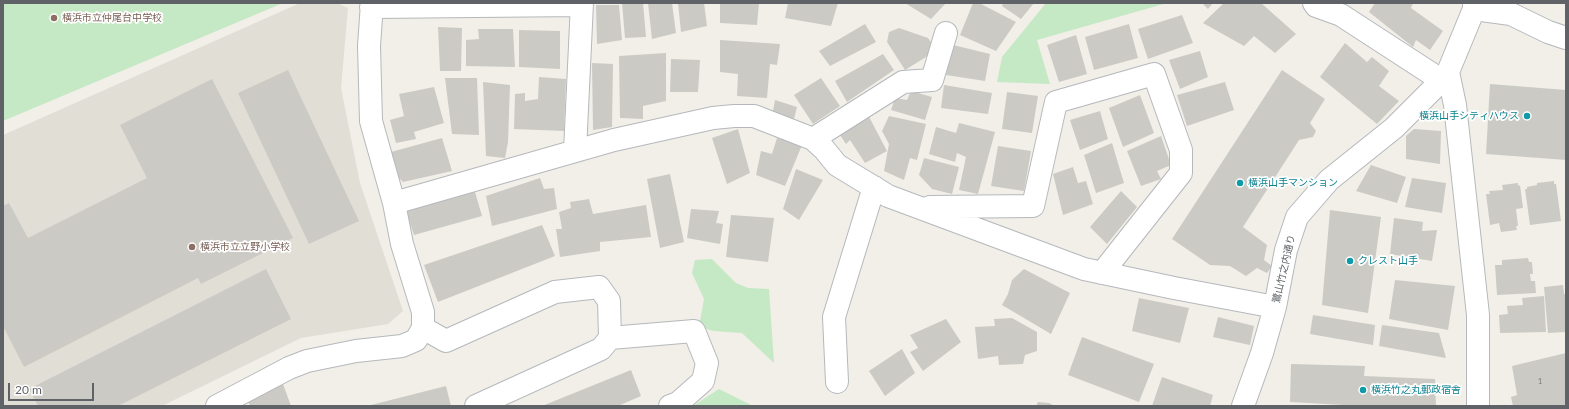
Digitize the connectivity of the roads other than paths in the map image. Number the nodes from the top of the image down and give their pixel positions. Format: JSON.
{"nodes":[{"id":1,"x":1314,"y":3,"type":"edge"},
{"id":2,"x":582,"y":4,"type":"edge"},
{"id":3,"x":372,"y":5,"type":"edge"},
{"id":4,"x":1474,"y":6,"type":"edge"},
{"id":5,"x":946,"y":33,"type":"dead end"},
{"id":6,"x":1566,"y":38,"type":"edge"},
{"id":7,"x":1444,"y":76,"type":"junction"},
{"id":8,"x":813,"y":139,"type":"junction"},
{"id":9,"x":575,"y":151,"type":"junction"},
{"id":10,"x":874,"y":187,"type":"junction"},
{"id":11,"x":394,"y":203,"type":"junction"},
{"id":12,"x":917,"y":207,"type":"junction"},
{"id":13,"x":1102,"y":273,"type":"junction"},
{"id":14,"x":1275,"y":307,"type":"junction"},
{"id":15,"x":423,"y":328,"type":"junction"},
{"id":16,"x":610,"y":338,"type":"junction"},
{"id":17,"x":837,"y":382,"type":"dead end"},
{"id":18,"x":217,"y":406,"type":"edge"},
{"id":19,"x":476,"y":406,"type":"edge"},
{"id":20,"x":670,"y":406,"type":"edge"},
{"id":21,"x":1243,"y":406,"type":"edge"},
{"id":22,"x":1478,"y":406,"type":"edge"}],
"edges":[{"from":1,"to":7,"type":"street"},
{"from":2,"to":3,"type":"street"},
{"from":2,"to":9,"type":"street"},
{"from":3,"to":11,"type":"street"},
{"from":4,"to":6,"type":"street"},
{"from":4,"to":7,"type":"street"},
{"from":5,"to":8,"type":"street"},
{"from":7,"to":14,"type":"street","name":"鷺山竹之内通り"},
{"from":7,"to":22,"type":"street"},
{"from":8,"to":9,"type":"street"},
{"from":8,"to":10,"type":"street"},
{"from":9,"to":11,"type":"street"},
{"from":10,"to":12,"type":"street"},
{"from":10,"to":17,"type":"street"},
{"from":11,"to":15,"type":"street"},
{"from":12,"to":13,"type":"street"},
{"from":12,"to":13,"type":"street"},
{"from":13,"to":14,"type":"street"},
{"from":14,"to":21,"type":"street","name":"鷺山竹之内通り"},
{"from":15,"to":16,"type":"street"},
{"from":15,"to":18,"type":"street"},
{"from":16,"to":19,"type":"street"},
{"from":16,"to":20,"type":"street"}]}
